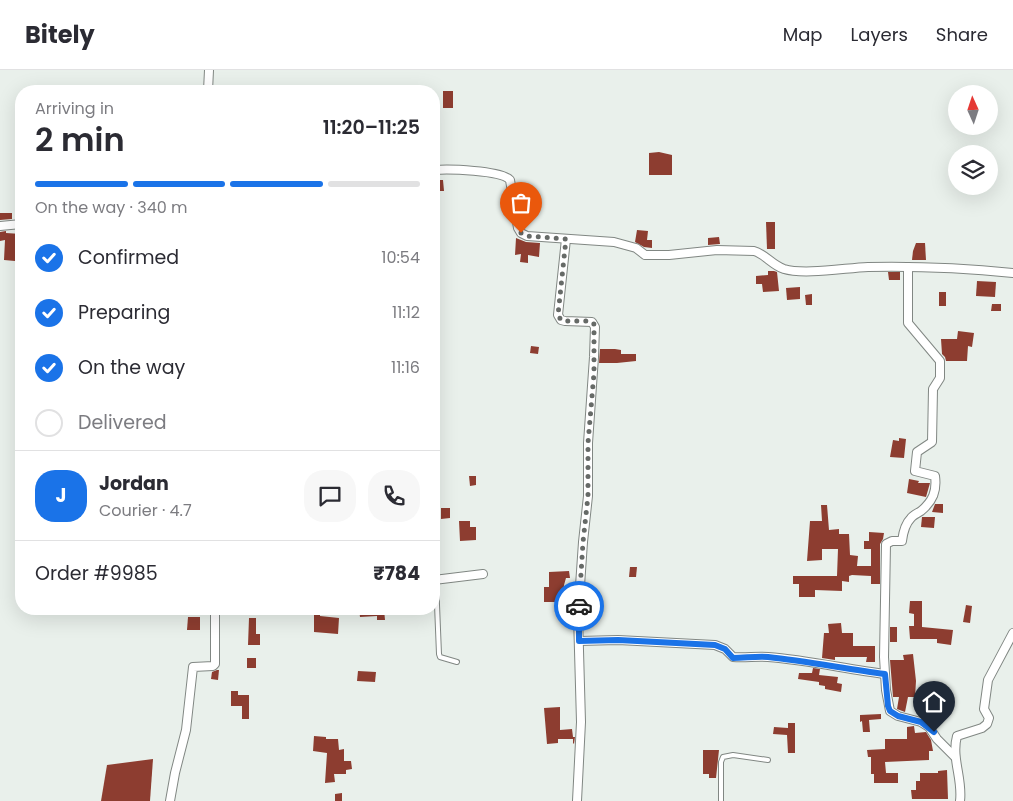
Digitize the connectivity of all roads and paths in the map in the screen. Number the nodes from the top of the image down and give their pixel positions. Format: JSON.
{"nodes":[{"id":1,"x":209,"y":70,"type":"edge"},
{"id":2,"x":208,"y":85,"type":"edge"},
{"id":3,"x":440,"y":170,"type":"edge"},
{"id":4,"x":15,"y":225,"type":"edge"},
{"id":5,"x":0,"y":226,"type":"edge"},
{"id":6,"x":566,"y":239,"type":"junction"},
{"id":7,"x":908,"y":267,"type":"junction"},
{"id":8,"x":1013,"y":273,"type":"edge"},
{"id":9,"x":483,"y":574,"type":"dead end"},
{"id":10,"x":440,"y":579,"type":"edge"},
{"id":11,"x":215,"y":615,"type":"edge"},
{"id":12,"x":437,"y":615,"type":"edge"},
{"id":13,"x":1013,"y":633,"type":"edge"},
{"id":14,"x":579,"y":641,"type":"junction"},
{"id":15,"x":457,"y":662,"type":"dead end"},
{"id":16,"x":885,"y":674,"type":"junction"},
{"id":17,"x":955,"y":757,"type":"junction"},
{"id":18,"x":768,"y":760,"type":"dead end"},
{"id":19,"x":170,"y":801,"type":"edge"},
{"id":20,"x":577,"y":801,"type":"edge"},
{"id":21,"x":721,"y":801,"type":"edge"},
{"id":22,"x":960,"y":801,"type":"edge"}],
"edges":[{"from":1,"to":2,"type":"street"},
{"from":3,"to":6,"type":"street"},
{"from":4,"to":5,"type":"street"},
{"from":6,"to":7,"type":"street"},
{"from":6,"to":14,"type":"street"},
{"from":7,"to":8,"type":"street"},
{"from":7,"to":16,"type":"street"},
{"from":9,"to":10,"type":"street"},
{"from":11,"to":19,"type":"street"},
{"from":12,"to":15,"type":"lane"},
{"from":13,"to":17,"type":"street"},
{"from":14,"to":16,"type":"street"},
{"from":14,"to":20,"type":"street"},
{"from":16,"to":17,"type":"street"},
{"from":17,"to":22,"type":"street"},
{"from":18,"to":21,"type":"lane"}]}
